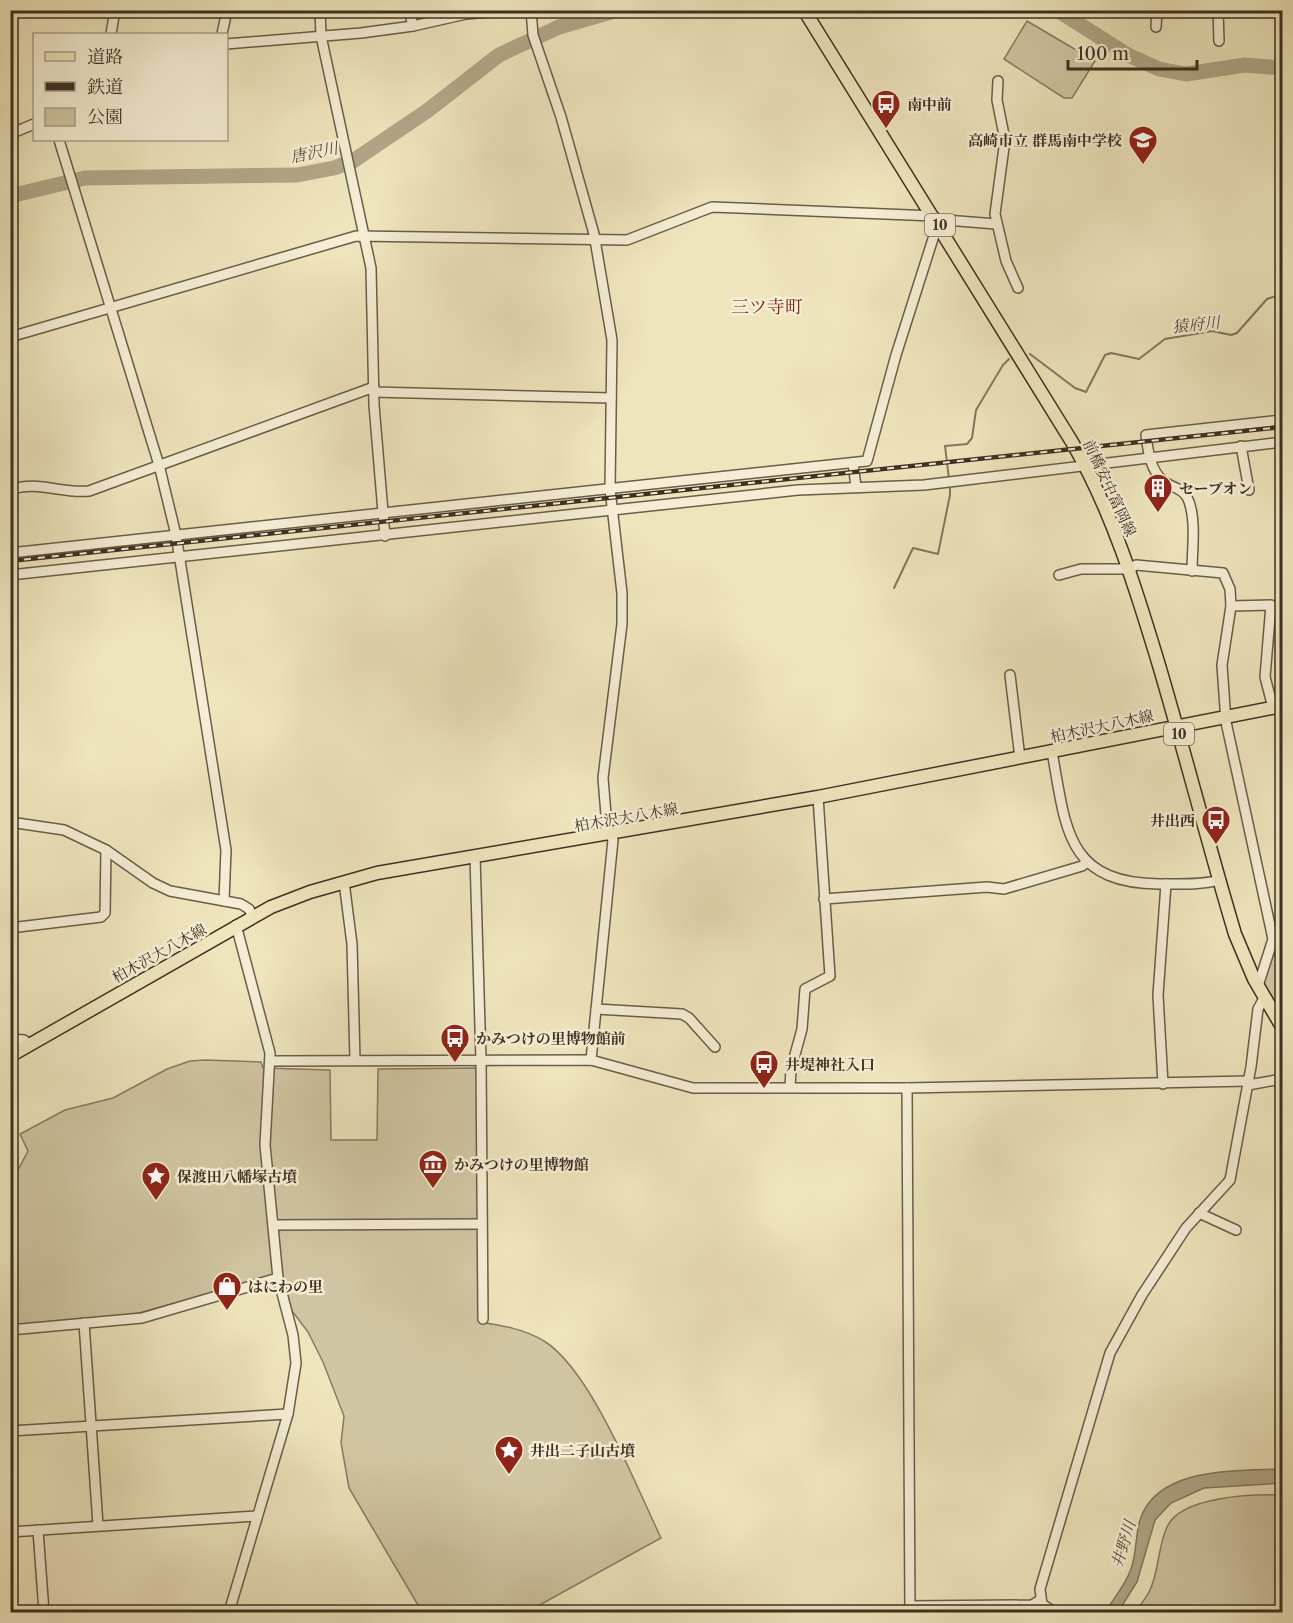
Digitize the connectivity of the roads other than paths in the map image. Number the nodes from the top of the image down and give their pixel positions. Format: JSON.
{"nodes":[{"id":1,"x":115,"y":10,"type":"edge"},
{"id":2,"x":227,"y":10,"type":"edge"},
{"id":3,"x":320,"y":10,"type":"edge"},
{"id":4,"x":409,"y":10,"type":"edge"},
{"id":5,"x":515,"y":10,"type":"edge"},
{"id":6,"x":531,"y":10,"type":"edge"},
{"id":7,"x":804,"y":10,"type":"edge"},
{"id":8,"x":1157,"y":10,"type":"edge"},
{"id":9,"x":1218,"y":10,"type":"edge"},
{"id":10,"x":454,"y":13,"type":"edge"},
{"id":11,"x":413,"y":26,"type":"junction"},
{"id":12,"x":1156,"y":27,"type":"dead end"},
{"id":13,"x":111,"y":33,"type":"edge"},
{"id":14,"x":222,"y":33,"type":"edge"},
{"id":15,"x":321,"y":36,"type":"junction"},
{"id":16,"x":1219,"y":41,"type":"dead end"},
{"id":17,"x":228,"y":44,"type":"edge"},
{"id":18,"x":998,"y":81,"type":"dead end"},
{"id":19,"x":33,"y":124,"type":"edge"},
{"id":20,"x":10,"y":134,"type":"edge"},
{"id":21,"x":59,"y":141,"type":"edge"},
{"id":22,"x":936,"y":219,"type":"junction"},
{"id":23,"x":996,"y":224,"type":"junction"},
{"id":24,"x":363,"y":236,"type":"junction"},
{"id":25,"x":596,"y":241,"type":"junction"},
{"id":26,"x":1018,"y":288,"type":"dead end"},
{"id":27,"x":111,"y":308,"type":"junction"},
{"id":28,"x":10,"y":337,"type":"edge"},
{"id":29,"x":374,"y":389,"type":"junction"},
{"id":30,"x":611,"y":398,"type":"junction"},
{"id":31,"x":1282,"y":420,"type":"edge"},
{"id":32,"x":1282,"y":442,"type":"edge"},
{"id":33,"x":1241,"y":446,"type":"junction"},
{"id":34,"x":1149,"y":457,"type":"junction"},
{"id":35,"x":853,"y":463,"type":"junction"},
{"id":36,"x":159,"y":465,"type":"junction"},
{"id":37,"x":1086,"y":465,"type":"junction"},
{"id":38,"x":855,"y":487,"type":"junction"},
{"id":39,"x":610,"y":489,"type":"junction"},
{"id":40,"x":10,"y":490,"type":"edge"},
{"id":41,"x":1249,"y":490,"type":"dead end"},
{"id":42,"x":613,"y":512,"type":"junction"},
{"id":43,"x":384,"y":513,"type":"junction"},
{"id":44,"x":176,"y":535,"type":"junction"},
{"id":45,"x":385,"y":536,"type":"junction"},
{"id":46,"x":10,"y":553,"type":"edge"},
{"id":47,"x":180,"y":557,"type":"junction"},
{"id":48,"x":1127,"y":569,"type":"junction"},
{"id":49,"x":1192,"y":571,"type":"junction"},
{"id":50,"x":10,"y":575,"type":"edge"},
{"id":51,"x":1059,"y":576,"type":"dead end"},
{"id":52,"x":1231,"y":606,"type":"junction"},
{"id":53,"x":1270,"y":631,"type":"junction"},
{"id":54,"x":1282,"y":631,"type":"edge"},
{"id":55,"x":1010,"y":675,"type":"dead end"},
{"id":56,"x":1277,"y":707,"type":"edge"},
{"id":57,"x":1226,"y":716,"type":"junction"},
{"id":58,"x":1177,"y":726,"type":"junction"},
{"id":59,"x":1052,"y":752,"type":"junction"},
{"id":60,"x":1020,"y":758,"type":"junction"},
{"id":61,"x":818,"y":797,"type":"junction"},
{"id":62,"x":10,"y":822,"type":"edge"},
{"id":63,"x":610,"y":835,"type":"junction"},
{"id":64,"x":106,"y":850,"type":"junction"},
{"id":65,"x":475,"y":857,"type":"junction"},
{"id":66,"x":1087,"y":862,"type":"junction"},
{"id":67,"x":1220,"y":880,"type":"junction"},
{"id":68,"x":344,"y":882,"type":"junction"},
{"id":69,"x":1166,"y":884,"type":"junction"},
{"id":70,"x":824,"y":899,"type":"junction"},
{"id":71,"x":224,"y":901,"type":"junction"},
{"id":72,"x":253,"y":917,"type":"junction"},
{"id":73,"x":236,"y":925,"type":"junction"},
{"id":74,"x":10,"y":928,"type":"edge"},
{"id":75,"x":1282,"y":930,"type":"edge"},
{"id":76,"x":1274,"y":939,"type":"junction"},
{"id":77,"x":1258,"y":986,"type":"junction"},
{"id":78,"x":1264,"y":998,"type":"junction"},
{"id":79,"x":596,"y":1009,"type":"junction"},
{"id":80,"x":1282,"y":1027,"type":"edge"},
{"id":81,"x":10,"y":1039,"type":"edge"},
{"id":82,"x":29,"y":1045,"type":"junction"},
{"id":83,"x":715,"y":1047,"type":"dead end"},
{"id":84,"x":10,"y":1056,"type":"edge"},
{"id":85,"x":356,"y":1060,"type":"junction"},
{"id":86,"x":481,"y":1060,"type":"junction"},
{"id":87,"x":591,"y":1060,"type":"junction"},
{"id":88,"x":271,"y":1061,"type":"junction"},
{"id":89,"x":1282,"y":1079,"type":"edge"},
{"id":90,"x":1248,"y":1083,"type":"junction"},
{"id":91,"x":1162,"y":1084,"type":"junction"},
{"id":92,"x":790,"y":1088,"type":"junction"},
{"id":93,"x":907,"y":1088,"type":"junction"},
{"id":94,"x":1199,"y":1213,"type":"junction"},
{"id":95,"x":481,"y":1224,"type":"junction"},
{"id":96,"x":273,"y":1226,"type":"junction"},
{"id":97,"x":1236,"y":1230,"type":"dead end"},
{"id":98,"x":278,"y":1278,"type":"junction"},
{"id":99,"x":483,"y":1319,"type":"dead end"},
{"id":100,"x":84,"y":1323,"type":"junction"},
{"id":101,"x":10,"y":1330,"type":"edge"},
{"id":102,"x":288,"y":1414,"type":"junction"},
{"id":103,"x":91,"y":1425,"type":"junction"},
{"id":104,"x":10,"y":1431,"type":"edge"},
{"id":105,"x":256,"y":1516,"type":"junction"},
{"id":106,"x":98,"y":1525,"type":"junction"},
{"id":107,"x":38,"y":1530,"type":"junction"},
{"id":108,"x":10,"y":1532,"type":"edge"},
{"id":109,"x":1040,"y":1600,"type":"junction"},
{"id":110,"x":910,"y":1609,"type":"edge"},
{"id":111,"x":44,"y":1612,"type":"edge"},
{"id":112,"x":230,"y":1612,"type":"edge"},
{"id":113,"x":1054,"y":1612,"type":"edge"}],
"edges":[{"from":1,"to":13,"type":"street"},
{"from":2,"to":14,"type":"street"},
{"from":3,"to":15,"type":"street"},
{"from":4,"to":11,"type":"street"},
{"from":5,"to":10,"type":"street"},
{"from":6,"to":25,"type":"street"},
{"from":7,"to":22,"type":"main road","name":"前橋安中富岡線","number":"10"},
{"from":8,"to":12,"type":"street"},
{"from":9,"to":16,"type":"street"},
{"from":10,"to":11,"type":"street"},
{"from":11,"to":15,"type":"street"},
{"from":15,"to":17,"type":"street"},
{"from":15,"to":24,"type":"street"},
{"from":18,"to":23,"type":"street"},
{"from":19,"to":20,"type":"street"},
{"from":21,"to":27,"type":"street"},
{"from":22,"to":23,"type":"street"},
{"from":22,"to":25,"type":"street"},
{"from":22,"to":35,"type":"street"},
{"from":22,"to":37,"type":"main road","name":"前橋安中富岡線","number":"10"},
{"from":23,"to":26,"type":"street"},
{"from":24,"to":25,"type":"street"},
{"from":24,"to":27,"type":"street"},
{"from":24,"to":29,"type":"street"},
{"from":25,"to":30,"type":"street"},
{"from":27,"to":28,"type":"street"},
{"from":27,"to":36,"type":"street"},
{"from":29,"to":30,"type":"street"},
{"from":29,"to":36,"type":"street"},
{"from":29,"to":43,"type":"street"},
{"from":30,"to":39,"type":"street"},
{"from":31,"to":34,"type":"street"},
{"from":32,"to":33,"type":"street"},
{"from":33,"to":34,"type":"street"},
{"from":33,"to":41,"type":"street"},
{"from":34,"to":37,"type":"street"},
{"from":34,"to":49,"type":"street"},
{"from":35,"to":38,"type":"street"},
{"from":35,"to":39,"type":"street"},
{"from":36,"to":40,"type":"street"},
{"from":36,"to":44,"type":"street"},
{"from":37,"to":38,"type":"street"},
{"from":37,"to":48,"type":"main road","name":"前橋安中富岡線","number":"10"},
{"from":38,"to":42,"type":"street"},
{"from":39,"to":42,"type":"street"},
{"from":39,"to":43,"type":"street"},
{"from":42,"to":45,"type":"street"},
{"from":42,"to":63,"type":"street"},
{"from":43,"to":44,"type":"street"},
{"from":43,"to":45,"type":"street"},
{"from":44,"to":46,"type":"street"},
{"from":44,"to":47,"type":"street"},
{"from":45,"to":47,"type":"street"},
{"from":47,"to":50,"type":"street"},
{"from":47,"to":71,"type":"street"},
{"from":48,"to":49,"type":"street"},
{"from":48,"to":51,"type":"street"},
{"from":48,"to":58,"type":"main road","name":"前橋安中富岡線","number":"10"},
{"from":49,"to":52,"type":"street"},
{"from":52,"to":53,"type":"street"},
{"from":52,"to":57,"type":"street"},
{"from":53,"to":54,"type":"street"},
{"from":53,"to":56,"type":"street"},
{"from":55,"to":60,"type":"street"},
{"from":56,"to":57,"type":"main road","name":"柏木沢大八木線"},
{"from":57,"to":58,"type":"main road","name":"柏木沢大八木線"},
{"from":57,"to":76,"type":"street"},
{"from":58,"to":59,"type":"main road","name":"柏木沢大八木線"},
{"from":58,"to":67,"type":"main road","name":"前橋安中富岡線","number":"10"},
{"from":59,"to":60,"type":"main road","name":"柏木沢大八木線"},
{"from":59,"to":66,"type":"street"},
{"from":60,"to":61,"type":"main road","name":"柏木沢大八木線"},
{"from":61,"to":63,"type":"main road","name":"柏木沢大八木線"},
{"from":61,"to":70,"type":"street"},
{"from":62,"to":64,"type":"street"},
{"from":63,"to":65,"type":"main road","name":"柏木沢大八木線"},
{"from":63,"to":79,"type":"street"},
{"from":64,"to":71,"type":"street"},
{"from":64,"to":74,"type":"street"},
{"from":65,"to":68,"type":"main road","name":"柏木沢大八木線"},
{"from":65,"to":86,"type":"street"},
{"from":66,"to":69,"type":"street"},
{"from":66,"to":70,"type":"street"},
{"from":67,"to":69,"type":"street"},
{"from":67,"to":77,"type":"main road","name":"前橋安中富岡線","number":"10"},
{"from":68,"to":72,"type":"main road","name":"柏木沢大八木線"},
{"from":68,"to":85,"type":"street"},
{"from":69,"to":91,"type":"street"},
{"from":70,"to":92,"type":"street"},
{"from":71,"to":72,"type":"street"},
{"from":72,"to":73,"type":"main road","name":"柏木沢大八木線"},
{"from":73,"to":82,"type":"main road","name":"柏木沢大八木線"},
{"from":73,"to":88,"type":"street"},
{"from":75,"to":76,"type":"street"},
{"from":76,"to":77,"type":"street"},
{"from":77,"to":78,"type":"main road","name":"前橋安中富岡線","number":"10"},
{"from":78,"to":80,"type":"main road","name":"前橋安中富岡線","number":"10"},
{"from":78,"to":90,"type":"street"},
{"from":79,"to":83,"type":"street"},
{"from":79,"to":87,"type":"street"},
{"from":81,"to":82,"type":"street"},
{"from":82,"to":84,"type":"main road","name":"柏木沢大八木線"},
{"from":85,"to":86,"type":"street"},
{"from":85,"to":88,"type":"street"},
{"from":86,"to":87,"type":"street"},
{"from":86,"to":95,"type":"street"},
{"from":87,"to":92,"type":"street"},
{"from":88,"to":96,"type":"street"},
{"from":89,"to":90,"type":"street"},
{"from":90,"to":91,"type":"street"},
{"from":90,"to":94,"type":"street"},
{"from":91,"to":93,"type":"street"},
{"from":92,"to":93,"type":"street"},
{"from":93,"to":110,"type":"street"},
{"from":94,"to":97,"type":"street"},
{"from":94,"to":109,"type":"street"},
{"from":95,"to":96,"type":"street"},
{"from":95,"to":99,"type":"street"},
{"from":96,"to":98,"type":"street"},
{"from":98,"to":100,"type":"street"},
{"from":98,"to":102,"type":"street"},
{"from":100,"to":101,"type":"street"},
{"from":100,"to":103,"type":"street"},
{"from":102,"to":103,"type":"street"},
{"from":102,"to":105,"type":"street"},
{"from":103,"to":104,"type":"street"},
{"from":103,"to":106,"type":"street"},
{"from":105,"to":106,"type":"street"},
{"from":105,"to":112,"type":"street"},
{"from":106,"to":107,"type":"street"},
{"from":107,"to":108,"type":"street"},
{"from":107,"to":111,"type":"street"},
{"from":109,"to":110,"type":"street"},
{"from":109,"to":113,"type":"street"}]}
